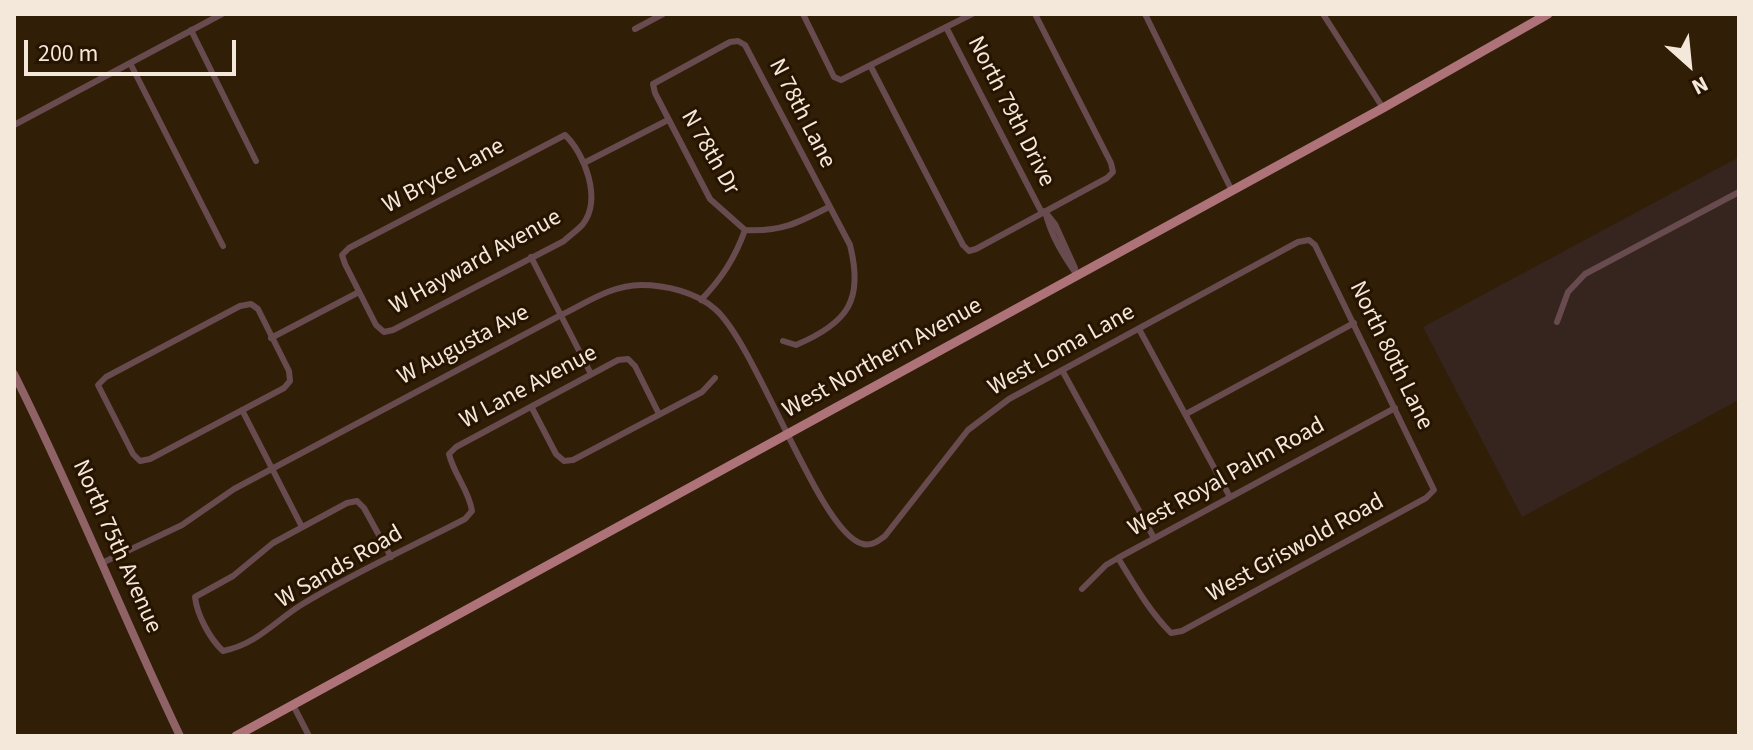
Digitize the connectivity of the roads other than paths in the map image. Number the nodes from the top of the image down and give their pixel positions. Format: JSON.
{"nodes":[{"id":1,"x":222,"y":14,"type":"edge"},
{"id":2,"x":663,"y":14,"type":"edge"},
{"id":3,"x":803,"y":14,"type":"edge"},
{"id":4,"x":972,"y":14,"type":"edge"},
{"id":5,"x":1035,"y":14,"type":"edge"},
{"id":6,"x":1145,"y":14,"type":"edge"},
{"id":7,"x":1323,"y":14,"type":"edge"},
{"id":8,"x":1548,"y":14,"type":"edge"},
{"id":9,"x":946,"y":27,"type":"junction"},
{"id":10,"x":635,"y":29,"type":"dead end"},
{"id":11,"x":191,"y":30,"type":"junction"},
{"id":12,"x":130,"y":63,"type":"junction"},
{"id":13,"x":871,"y":67,"type":"junction"},
{"id":14,"x":653,"y":84,"type":"joint"},
{"id":15,"x":1383,"y":108,"type":"junction"},
{"id":16,"x":668,"y":120,"type":"junction"},
{"id":17,"x":14,"y":125,"type":"edge"},
{"id":18,"x":565,"y":135,"type":"joint"},
{"id":19,"x":256,"y":161,"type":"dead end"},
{"id":20,"x":584,"y":163,"type":"junction"},
{"id":21,"x":1232,"y":191,"type":"junction"},
{"id":22,"x":1739,"y":192,"type":"edge"},
{"id":23,"x":829,"y":207,"type":"junction"},
{"id":24,"x":1043,"y":212,"type":"junction"},
{"id":25,"x":745,"y":230,"type":"junction"},
{"id":26,"x":1309,"y":240,"type":"joint"},
{"id":27,"x":223,"y":246,"type":"dead end"},
{"id":28,"x":531,"y":257,"type":"junction"},
{"id":29,"x":1077,"y":275,"type":"junction"},
{"id":30,"x":359,"y":292,"type":"junction"},
{"id":31,"x":701,"y":300,"type":"junction"},
{"id":32,"x":561,"y":315,"type":"junction"},
{"id":33,"x":1557,"y":322,"type":"dead end"},
{"id":34,"x":1354,"y":323,"type":"junction"},
{"id":35,"x":1139,"y":329,"type":"junction"},
{"id":36,"x":271,"y":338,"type":"junction"},
{"id":37,"x":783,"y":341,"type":"dead end"},
{"id":38,"x":1062,"y":370,"type":"junction"},
{"id":39,"x":14,"y":374,"type":"edge"},
{"id":40,"x":591,"y":374,"type":"junction"},
{"id":41,"x":715,"y":378,"type":"dead end"},
{"id":42,"x":532,"y":408,"type":"junction"},
{"id":43,"x":1395,"y":408,"type":"junction"},
{"id":44,"x":242,"y":410,"type":"junction"},
{"id":45,"x":659,"y":414,"type":"junction"},
{"id":46,"x":1186,"y":414,"type":"junction"},
{"id":47,"x":788,"y":434,"type":"junction"},
{"id":48,"x":271,"y":469,"type":"junction"},
{"id":49,"x":1434,"y":490,"type":"joint"},
{"id":50,"x":1230,"y":497,"type":"junction"},
{"id":51,"x":472,"y":511,"type":"joint"},
{"id":52,"x":302,"y":527,"type":"junction"},
{"id":53,"x":1154,"y":538,"type":"junction"},
{"id":54,"x":391,"y":557,"type":"junction"},
{"id":55,"x":1118,"y":558,"type":"junction"},
{"id":56,"x":102,"y":563,"type":"junction"},
{"id":57,"x":1082,"y":589,"type":"dead end"},
{"id":58,"x":293,"y":705,"type":"junction"},
{"id":59,"x":180,"y":736,"type":"edge"},
{"id":60,"x":236,"y":736,"type":"edge"},
{"id":61,"x":309,"y":736,"type":"edge"}],
"edges":[{"from":1,"to":11,"type":"street"},
{"from":2,"to":10,"type":"street"},
{"from":3,"to":13,"type":"street"},
{"from":4,"to":9,"type":"street"},
{"from":5,"to":24,"type":"street"},
{"from":6,"to":21,"type":"street"},
{"from":7,"to":15,"type":"street"},
{"from":8,"to":15,"type":"main road","name":"West Northern Avenue"},
{"from":9,"to":13,"type":"street"},
{"from":9,"to":24,"type":"street","name":"North 79th Drive"},
{"from":11,"to":12,"type":"street"},
{"from":11,"to":19,"type":"street"},
{"from":12,"to":17,"type":"street"},
{"from":12,"to":27,"type":"street"},
{"from":13,"to":24,"type":"street"},
{"from":14,"to":16,"type":"street","name":"N 78th Dr"},
{"from":14,"to":23,"type":"street","name":"N 78th Lane"},
{"from":15,"to":21,"type":"main road","name":"West Northern Avenue"},
{"from":16,"to":20,"type":"street"},
{"from":16,"to":25,"type":"street","name":"N 78th Dr"},
{"from":18,"to":20,"type":"street","name":"W Hayward Avenue"},
{"from":18,"to":30,"type":"street","name":"W Bryce Lane"},
{"from":20,"to":28,"type":"street","name":"W Hayward Avenue"},
{"from":21,"to":29,"type":"main road","name":"West Northern Avenue"},
{"from":22,"to":33,"type":"street"},
{"from":23,"to":25,"type":"street"},
{"from":23,"to":37,"type":"street"},
{"from":24,"to":29,"type":"street","name":"North 79th Drive"},
{"from":25,"to":31,"type":"street"},
{"from":26,"to":34,"type":"street","name":"North 80th Lane"},
{"from":26,"to":35,"type":"street","name":"West Loma Lane"},
{"from":28,"to":30,"type":"street","name":"W Hayward Avenue"},
{"from":28,"to":32,"type":"street"},
{"from":29,"to":47,"type":"main road","name":"West Northern Avenue"},
{"from":30,"to":36,"type":"street"},
{"from":31,"to":32,"type":"street","name":"W Augusta Ave"},
{"from":31,"to":47,"type":"street"},
{"from":32,"to":40,"type":"street"},
{"from":32,"to":48,"type":"street","name":"W Augusta Ave"},
{"from":34,"to":43,"type":"street","name":"North 80th Lane"},
{"from":34,"to":46,"type":"street"},
{"from":35,"to":38,"type":"street","name":"West Loma Lane"},
{"from":35,"to":46,"type":"street"},
{"from":36,"to":44,"type":"street"},
{"from":36,"to":44,"type":"street"},
{"from":38,"to":47,"type":"street","name":"West Loma Lane"},
{"from":38,"to":53,"type":"street"},
{"from":39,"to":56,"type":"main road","name":"North 75th Avenue"},
{"from":40,"to":42,"type":"street","name":"W Lane Avenue"},
{"from":40,"to":45,"type":"street","name":"W Lane Avenue"},
{"from":41,"to":45,"type":"street"},
{"from":42,"to":45,"type":"street"},
{"from":42,"to":51,"type":"street","name":"W Lane Avenue"},
{"from":43,"to":49,"type":"street","name":"North 80th Lane"},
{"from":43,"to":50,"type":"street","name":"West Royal Palm Road"},
{"from":44,"to":48,"type":"street"},
{"from":46,"to":50,"type":"street"},
{"from":47,"to":58,"type":"main road","name":"West Northern Avenue"},
{"from":48,"to":52,"type":"street"},
{"from":48,"to":56,"type":"street","name":"W Augusta Ave"},
{"from":49,"to":55,"type":"street","name":"West Griswold Road"},
{"from":50,"to":53,"type":"street","name":"West Royal Palm Road"},
{"from":51,"to":54,"type":"street","name":"W Sands Road"},
{"from":52,"to":54,"type":"street"},
{"from":52,"to":54,"type":"street","name":"W Sands Road"},
{"from":53,"to":55,"type":"street","name":"West Royal Palm Road"},
{"from":55,"to":57,"type":"street","name":"West Royal Palm Road"},
{"from":56,"to":59,"type":"main road","name":"North 75th Avenue"},
{"from":58,"to":60,"type":"main road","name":"West Northern Avenue"},
{"from":58,"to":61,"type":"street"}]}
